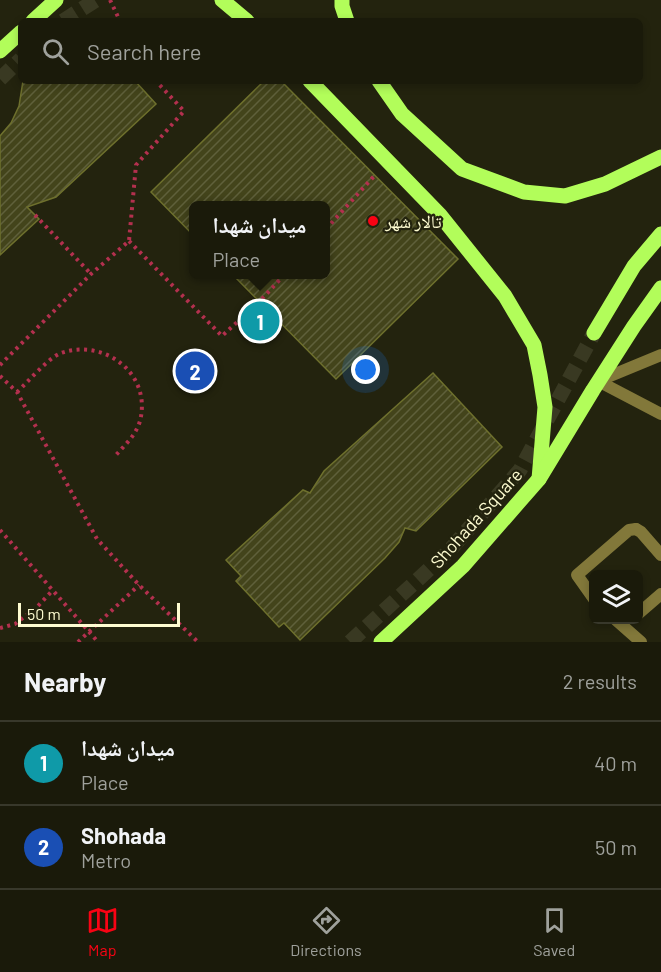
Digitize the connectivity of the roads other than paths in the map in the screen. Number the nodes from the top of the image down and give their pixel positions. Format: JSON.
{"nodes":[{"id":1,"x":56,"y":0,"type":"edge"},
{"id":2,"x":222,"y":0,"type":"edge"},
{"id":3,"x":342,"y":0,"type":"edge"},
{"id":4,"x":36,"y":18,"type":"edge"},
{"id":5,"x":243,"y":18,"type":"edge"},
{"id":6,"x":346,"y":18,"type":"edge"},
{"id":7,"x":18,"y":35,"type":"edge"},
{"id":8,"x":0,"y":51,"type":"edge"},
{"id":9,"x":313,"y":84,"type":"edge"},
{"id":10,"x":381,"y":84,"type":"edge"},
{"id":11,"x":661,"y":157,"type":"edge"},
{"id":12,"x":661,"y":234,"type":"edge"},
{"id":13,"x":661,"y":288,"type":"edge"},
{"id":14,"x":594,"y":333,"type":"tunnel mouth"},
{"id":15,"x":661,"y":355,"type":"edge"},
{"id":16,"x":598,"y":381,"type":"junction"},
{"id":17,"x":661,"y":414,"type":"edge"},
{"id":18,"x":539,"y":479,"type":"junction"},
{"id":19,"x":661,"y":555,"type":"edge"},
{"id":20,"x":589,"y":592,"type":"edge"},
{"id":21,"x":661,"y":594,"type":"edge"},
{"id":22,"x":643,"y":610,"type":"edge"},
{"id":23,"x":626,"y":624,"type":"edge"},
{"id":24,"x":381,"y":642,"type":"edge"},
{"id":25,"x":641,"y":642,"type":"edge"}],
"edges":[{"from":1,"to":4,"type":"main road"},
{"from":2,"to":5,"type":"main road"},
{"from":3,"to":6,"type":"main road"},
{"from":7,"to":8,"type":"main road"},
{"from":9,"to":18,"type":"main road","name":"Shohada Square"},
{"from":10,"to":11,"type":"main road"},
{"from":12,"to":14,"type":"main road"},
{"from":13,"to":16,"type":"main road"},
{"from":15,"to":16,"type":"street"},
{"from":16,"to":17,"type":"street"},
{"from":16,"to":18,"type":"main road"},
{"from":18,"to":24,"type":"main road","name":"Shohada Square"},
{"from":19,"to":20,"type":"street"},
{"from":21,"to":22,"type":"street"},
{"from":23,"to":25,"type":"street"}]}
